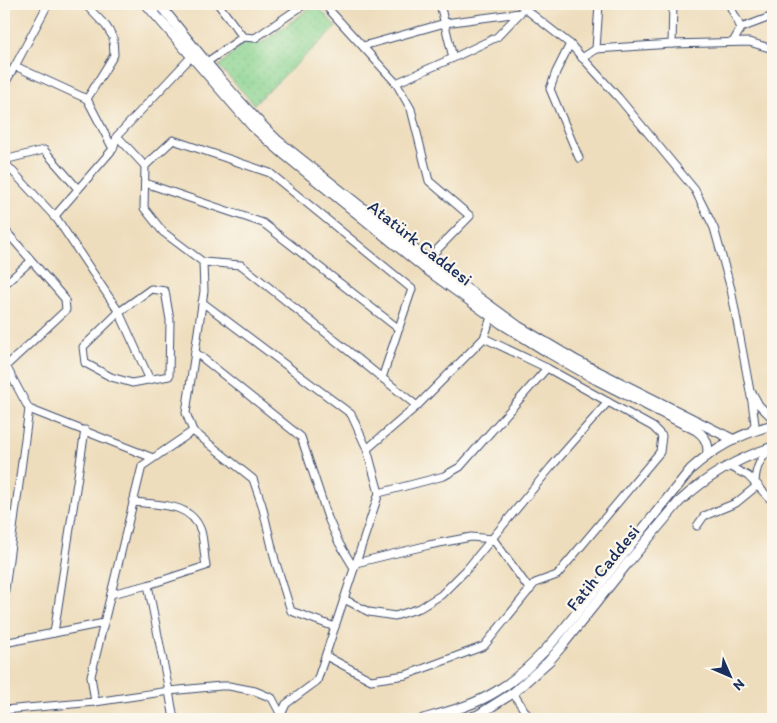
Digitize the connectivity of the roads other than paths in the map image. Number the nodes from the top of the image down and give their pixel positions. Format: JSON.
{"nodes":[{"id":1,"x":48,"y":4,"type":"edge"},
{"id":2,"x":86,"y":4,"type":"edge"},
{"id":3,"x":146,"y":4,"type":"edge"},
{"id":4,"x":159,"y":4,"type":"edge"},
{"id":5,"x":218,"y":4,"type":"edge"},
{"id":6,"x":305,"y":4,"type":"edge"},
{"id":7,"x":324,"y":4,"type":"edge"},
{"id":8,"x":440,"y":4,"type":"edge"},
{"id":9,"x":600,"y":4,"type":"edge"},
{"id":10,"x":673,"y":4,"type":"edge"},
{"id":11,"x":729,"y":4,"type":"edge"},
{"id":12,"x":521,"y":8,"type":"edge"},
{"id":13,"x":773,"y":16,"type":"edge"},
{"id":14,"x":445,"y":23,"type":"junction"},
{"id":15,"x":741,"y":28,"type":"junction"},
{"id":16,"x":243,"y":37,"type":"junction"},
{"id":17,"x":733,"y":42,"type":"junction"},
{"id":18,"x":570,"y":44,"type":"junction"},
{"id":19,"x":672,"y":44,"type":"junction"},
{"id":20,"x":362,"y":46,"type":"junction"},
{"id":21,"x":596,"y":48,"type":"junction"},
{"id":22,"x":773,"y":49,"type":"edge"},
{"id":23,"x":191,"y":56,"type":"junction"},
{"id":24,"x":453,"y":58,"type":"junction"},
{"id":25,"x":582,"y":58,"type":"junction"},
{"id":26,"x":207,"y":62,"type":"junction"},
{"id":27,"x":15,"y":66,"type":"junction"},
{"id":28,"x":396,"y":83,"type":"junction"},
{"id":29,"x":4,"y":84,"type":"edge"},
{"id":30,"x":87,"y":99,"type":"junction"},
{"id":31,"x":117,"y":136,"type":"junction"},
{"id":32,"x":113,"y":149,"type":"junction"},
{"id":33,"x":579,"y":158,"type":"dead end"},
{"id":34,"x":4,"y":161,"type":"edge"},
{"id":35,"x":145,"y":166,"type":"junction"},
{"id":36,"x":145,"y":183,"type":"junction"},
{"id":37,"x":78,"y":189,"type":"junction"},
{"id":38,"x":54,"y":216,"type":"junction"},
{"id":39,"x":4,"y":229,"type":"edge"},
{"id":40,"x":31,"y":260,"type":"junction"},
{"id":41,"x":427,"y":260,"type":"junction"},
{"id":42,"x":203,"y":262,"type":"junction"},
{"id":43,"x":4,"y":285,"type":"edge"},
{"id":44,"x":202,"y":302,"type":"junction"},
{"id":45,"x":120,"y":312,"type":"junction"},
{"id":46,"x":493,"y":314,"type":"junction"},
{"id":47,"x":399,"y":329,"type":"junction"},
{"id":48,"x":484,"y":338,"type":"junction"},
{"id":49,"x":195,"y":352,"type":"junction"},
{"id":50,"x":5,"y":365,"type":"edge"},
{"id":51,"x":547,"y":368,"type":"junction"},
{"id":52,"x":382,"y":378,"type":"junction"},
{"id":53,"x":150,"y":380,"type":"junction"},
{"id":54,"x":750,"y":388,"type":"junction"},
{"id":55,"x":608,"y":402,"type":"junction"},
{"id":56,"x":417,"y":406,"type":"junction"},
{"id":57,"x":29,"y":409,"type":"junction"},
{"id":58,"x":773,"y":419,"type":"edge"},
{"id":59,"x":773,"y":426,"type":"edge"},
{"id":60,"x":85,"y":430,"type":"junction"},
{"id":61,"x":193,"y":431,"type":"junction"},
{"id":62,"x":750,"y":433,"type":"junction"},
{"id":63,"x":734,"y":440,"type":"junction"},
{"id":64,"x":772,"y":447,"type":"edge"},
{"id":65,"x":367,"y":449,"type":"junction"},
{"id":66,"x":153,"y":458,"type":"junction"},
{"id":67,"x":704,"y":458,"type":"junction"},
{"id":68,"x":729,"y":466,"type":"junction"},
{"id":69,"x":707,"y":479,"type":"junction"},
{"id":70,"x":757,"y":484,"type":"junction"},
{"id":71,"x":379,"y":493,"type":"junction"},
{"id":72,"x":133,"y":502,"type":"junction"},
{"id":73,"x":773,"y":502,"type":"edge"},
{"id":74,"x":697,"y":526,"type":"dead end"},
{"id":75,"x":12,"y":533,"type":"junction"},
{"id":76,"x":4,"y":537,"type":"edge"},
{"id":77,"x":493,"y":539,"type":"junction"},
{"id":78,"x":355,"y":566,"type":"junction"},
{"id":79,"x":148,"y":585,"type":"junction"},
{"id":80,"x":530,"y":590,"type":"junction"},
{"id":81,"x":111,"y":594,"type":"junction"},
{"id":82,"x":4,"y":597,"type":"edge"},
{"id":83,"x":344,"y":599,"type":"junction"},
{"id":84,"x":104,"y":623,"type":"junction"},
{"id":85,"x":335,"y":627,"type":"junction"},
{"id":86,"x":54,"y":633,"type":"junction"},
{"id":87,"x":4,"y":643,"type":"edge"},
{"id":88,"x":326,"y":656,"type":"junction"},
{"id":89,"x":169,"y":691,"type":"junction"},
{"id":90,"x":513,"y":694,"type":"junction"},
{"id":91,"x":95,"y":702,"type":"junction"},
{"id":92,"x":4,"y":710,"type":"edge"},
{"id":93,"x":280,"y":717,"type":"edge"},
{"id":94,"x":478,"y":717,"type":"edge"},
{"id":95,"x":174,"y":719,"type":"edge"},
{"id":96,"x":423,"y":719,"type":"edge"},
{"id":97,"x":466,"y":719,"type":"edge"},
{"id":98,"x":530,"y":719,"type":"edge"}],
"edges":[{"from":1,"to":27,"type":"street"},
{"from":2,"to":30,"type":"street"},
{"from":3,"to":23,"type":"main road","name":"Atatürk Caddesi"},
{"from":4,"to":26,"type":"main road","name":"Atatürk Caddesi"},
{"from":5,"to":16,"type":"street"},
{"from":6,"to":16,"type":"street"},
{"from":7,"to":20,"type":"street"},
{"from":8,"to":14,"type":"street"},
{"from":9,"to":21,"type":"street"},
{"from":10,"to":19,"type":"street"},
{"from":11,"to":15,"type":"street"},
{"from":12,"to":14,"type":"street"},
{"from":12,"to":18,"type":"street"},
{"from":12,"to":24,"type":"street"},
{"from":13,"to":15,"type":"street"},
{"from":14,"to":20,"type":"street"},
{"from":14,"to":24,"type":"street"},
{"from":15,"to":17,"type":"street"},
{"from":16,"to":26,"type":"street"},
{"from":17,"to":19,"type":"street"},
{"from":17,"to":22,"type":"street"},
{"from":18,"to":25,"type":"street"},
{"from":18,"to":33,"type":"street"},
{"from":19,"to":21,"type":"street"},
{"from":20,"to":28,"type":"street"},
{"from":21,"to":25,"type":"street"},
{"from":23,"to":31,"type":"street"},
{"from":23,"to":46,"type":"main road","name":"Atatürk Caddesi"},
{"from":24,"to":28,"type":"street"},
{"from":25,"to":54,"type":"street"},
{"from":26,"to":41,"type":"main road","name":"Atatürk Caddesi"},
{"from":27,"to":29,"type":"street"},
{"from":27,"to":30,"type":"street"},
{"from":28,"to":41,"type":"street"},
{"from":30,"to":32,"type":"street"},
{"from":31,"to":32,"type":"street"},
{"from":31,"to":35,"type":"street"},
{"from":32,"to":37,"type":"street"},
{"from":34,"to":37,"type":"street"},
{"from":34,"to":38,"type":"street"},
{"from":35,"to":36,"type":"street"},
{"from":35,"to":47,"type":"street"},
{"from":36,"to":42,"type":"street"},
{"from":36,"to":47,"type":"street"},
{"from":37,"to":38,"type":"street"},
{"from":38,"to":45,"type":"street"},
{"from":39,"to":40,"type":"street"},
{"from":40,"to":43,"type":"street"},
{"from":40,"to":50,"type":"street"},
{"from":41,"to":46,"type":"main road","name":"Atatürk Caddesi"},
{"from":42,"to":44,"type":"street"},
{"from":42,"to":52,"type":"street"},
{"from":44,"to":49,"type":"street"},
{"from":44,"to":65,"type":"street"},
{"from":45,"to":53,"type":"street"},
{"from":45,"to":53,"type":"street"},
{"from":45,"to":53,"type":"street"},
{"from":46,"to":48,"type":"street"},
{"from":46,"to":63,"type":"main road","name":"Atatürk Caddesi"},
{"from":46,"to":67,"type":"main road","name":"Atatürk Caddesi"},
{"from":47,"to":52,"type":"street"},
{"from":48,"to":51,"type":"street"},
{"from":48,"to":56,"type":"street"},
{"from":49,"to":61,"type":"street"},
{"from":49,"to":78,"type":"street"},
{"from":50,"to":57,"type":"street"},
{"from":51,"to":55,"type":"street"},
{"from":51,"to":71,"type":"street"},
{"from":52,"to":56,"type":"street"},
{"from":54,"to":58,"type":"street"},
{"from":54,"to":62,"type":"street"},
{"from":55,"to":77,"type":"street"},
{"from":55,"to":80,"type":"street"},
{"from":56,"to":65,"type":"street"},
{"from":57,"to":60,"type":"street"},
{"from":57,"to":75,"type":"street"},
{"from":59,"to":62,"type":"main road","name":"Fatih Caddesi"},
{"from":60,"to":66,"type":"street"},
{"from":60,"to":86,"type":"street"},
{"from":61,"to":66,"type":"street"},
{"from":61,"to":85,"type":"street"},
{"from":62,"to":63,"type":"main road","name":"Fatih Caddesi"},
{"from":63,"to":67,"type":"main road","name":"Fatih Caddesi"},
{"from":64,"to":68,"type":"main road","name":"Fatih Caddesi"},
{"from":64,"to":70,"type":"street"},
{"from":65,"to":71,"type":"street"},
{"from":66,"to":72,"type":"street"},
{"from":67,"to":69,"type":"main road","name":"Atatürk Caddesi"},
{"from":67,"to":96,"type":"main road","name":"Fatih Caddesi"},
{"from":68,"to":69,"type":"main road","name":"Fatih Caddesi"},
{"from":68,"to":70,"type":"street"},
{"from":69,"to":90,"type":"main road","name":"Fatih Caddesi"},
{"from":70,"to":73,"type":"street"},
{"from":70,"to":74,"type":"street"},
{"from":71,"to":78,"type":"street"},
{"from":72,"to":79,"type":"street"},
{"from":72,"to":81,"type":"street"},
{"from":75,"to":76,"type":"street"},
{"from":75,"to":82,"type":"street"},
{"from":77,"to":78,"type":"street"},
{"from":77,"to":80,"type":"street"},
{"from":77,"to":83,"type":"street"},
{"from":78,"to":83,"type":"street"},
{"from":79,"to":81,"type":"street"},
{"from":79,"to":89,"type":"street"},
{"from":80,"to":88,"type":"street"},
{"from":81,"to":84,"type":"street"},
{"from":83,"to":85,"type":"street"},
{"from":84,"to":86,"type":"street"},
{"from":84,"to":91,"type":"street"},
{"from":85,"to":88,"type":"street"},
{"from":86,"to":87,"type":"street"},
{"from":88,"to":93,"type":"street"},
{"from":89,"to":91,"type":"street"},
{"from":89,"to":93,"type":"street"},
{"from":89,"to":95,"type":"street"},
{"from":90,"to":94,"type":"main road","name":"Fatih Caddesi"},
{"from":90,"to":98,"type":"street"},
{"from":91,"to":92,"type":"street"},
{"from":94,"to":97,"type":"main road","name":"Fatih Caddesi"}]}
